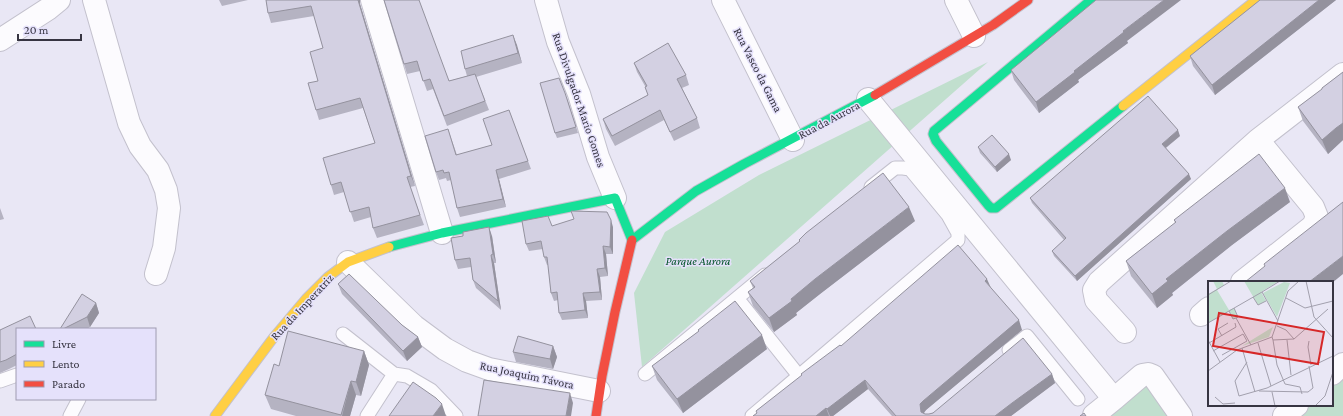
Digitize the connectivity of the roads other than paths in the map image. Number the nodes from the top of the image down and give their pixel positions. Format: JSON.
{"nodes":[{"id":1,"x":59,"y":0,"type":"edge"},
{"id":2,"x":94,"y":0,"type":"edge"},
{"id":3,"x":372,"y":0,"type":"edge"},
{"id":4,"x":546,"y":0,"type":"edge"},
{"id":5,"x":723,"y":0,"type":"edge"},
{"id":6,"x":956,"y":0,"type":"edge"},
{"id":7,"x":1028,"y":0,"type":"edge"},
{"id":8,"x":1091,"y":0,"type":"edge"},
{"id":9,"x":1256,"y":0,"type":"edge"},
{"id":10,"x":974,"y":36,"type":"junction"},
{"id":11,"x":0,"y":40,"type":"edge"},
{"id":12,"x":1343,"y":74,"type":"edge"},
{"id":13,"x":868,"y":99,"type":"junction"},
{"id":14,"x":792,"y":140,"type":"junction"},
{"id":15,"x":1258,"y":140,"type":"junction"},
{"id":16,"x":864,"y":193,"type":"edge"},
{"id":17,"x":616,"y":198,"type":"junction"},
{"id":18,"x":442,"y":234,"type":"junction"},
{"id":19,"x":632,"y":240,"type":"junction"},
{"id":20,"x":348,"y":262,"type":"junction"},
{"id":21,"x":774,"y":268,"type":"edge"},
{"id":22,"x":156,"y":274,"type":"dead end"},
{"id":23,"x":1243,"y":281,"type":"edge"},
{"id":24,"x":738,"y":298,"type":"junction"},
{"id":25,"x":1125,"y":332,"type":"dead end"},
{"id":26,"x":343,"y":334,"type":"dead end"},
{"id":27,"x":997,"y":361,"type":"edge"},
{"id":28,"x":1343,"y":364,"type":"edge"},
{"id":29,"x":1333,"y":373,"type":"edge"},
{"id":30,"x":394,"y":374,"type":"junction"},
{"id":31,"x":645,"y":374,"type":"dead end"},
{"id":32,"x":16,"y":375,"type":"edge"},
{"id":33,"x":799,"y":376,"type":"junction"},
{"id":34,"x":0,"y":380,"type":"edge"},
{"id":35,"x":599,"y":391,"type":"junction"},
{"id":36,"x":1078,"y":398,"type":"dead end"},
{"id":37,"x":1114,"y":398,"type":"junction"},
{"id":38,"x":78,"y":400,"type":"edge"},
{"id":39,"x":1295,"y":406,"type":"edge"},
{"id":40,"x":70,"y":416,"type":"edge"},
{"id":41,"x":215,"y":416,"type":"edge"},
{"id":42,"x":367,"y":416,"type":"edge"},
{"id":43,"x":456,"y":416,"type":"edge"},
{"id":44,"x":596,"y":416,"type":"edge"},
{"id":45,"x":752,"y":416,"type":"edge"},
{"id":46,"x":1094,"y":416,"type":"edge"},
{"id":47,"x":1181,"y":416,"type":"edge"},
{"id":48,"x":1284,"y":416,"type":"edge"}],
"edges":[{"from":1,"to":11,"type":"street"},
{"from":2,"to":22,"type":"street"},
{"from":3,"to":18,"type":"street"},
{"from":4,"to":17,"type":"street","name":"Rua Divulgador Mario Gomes"},
{"from":5,"to":14,"type":"street","name":"Rua Vasco da Gama"},
{"from":6,"to":10,"type":"street"},
{"from":7,"to":10,"type":"street","name":"Rua da Aurora"},
{"from":8,"to":9,"type":"street"},
{"from":10,"to":13,"type":"street","name":"Rua da Aurora"},
{"from":12,"to":15,"type":"street"},
{"from":13,"to":14,"type":"street","name":"Rua da Aurora"},
{"from":13,"to":37,"type":"street"},
{"from":14,"to":19,"type":"street","name":"Rua da Aurora"},
{"from":15,"to":23,"type":"street"},
{"from":15,"to":25,"type":"street"},
{"from":16,"to":33,"type":"lane"},
{"from":17,"to":18,"type":"street","name":"Rua da Imperatriz"},
{"from":17,"to":19,"type":"street"},
{"from":18,"to":20,"type":"street","name":"Rua da Imperatriz"},
{"from":19,"to":35,"type":"street"},
{"from":20,"to":35,"type":"street","name":"Rua Joaquim Távora"},
{"from":20,"to":41,"type":"street","name":"Rua da Imperatriz"},
{"from":21,"to":24,"type":"lane"},
{"from":24,"to":31,"type":"lane"},
{"from":24,"to":33,"type":"lane"},
{"from":26,"to":30,"type":"lane"},
{"from":27,"to":36,"type":"lane"},
{"from":28,"to":29,"type":"street"},
{"from":30,"to":42,"type":"lane"},
{"from":30,"to":43,"type":"lane"},
{"from":32,"to":34,"type":"lane"},
{"from":33,"to":45,"type":"lane"},
{"from":35,"to":44,"type":"street"},
{"from":37,"to":46,"type":"street"},
{"from":37,"to":47,"type":"street"},
{"from":38,"to":40,"type":"lane"},
{"from":39,"to":48,"type":"street"}]}
